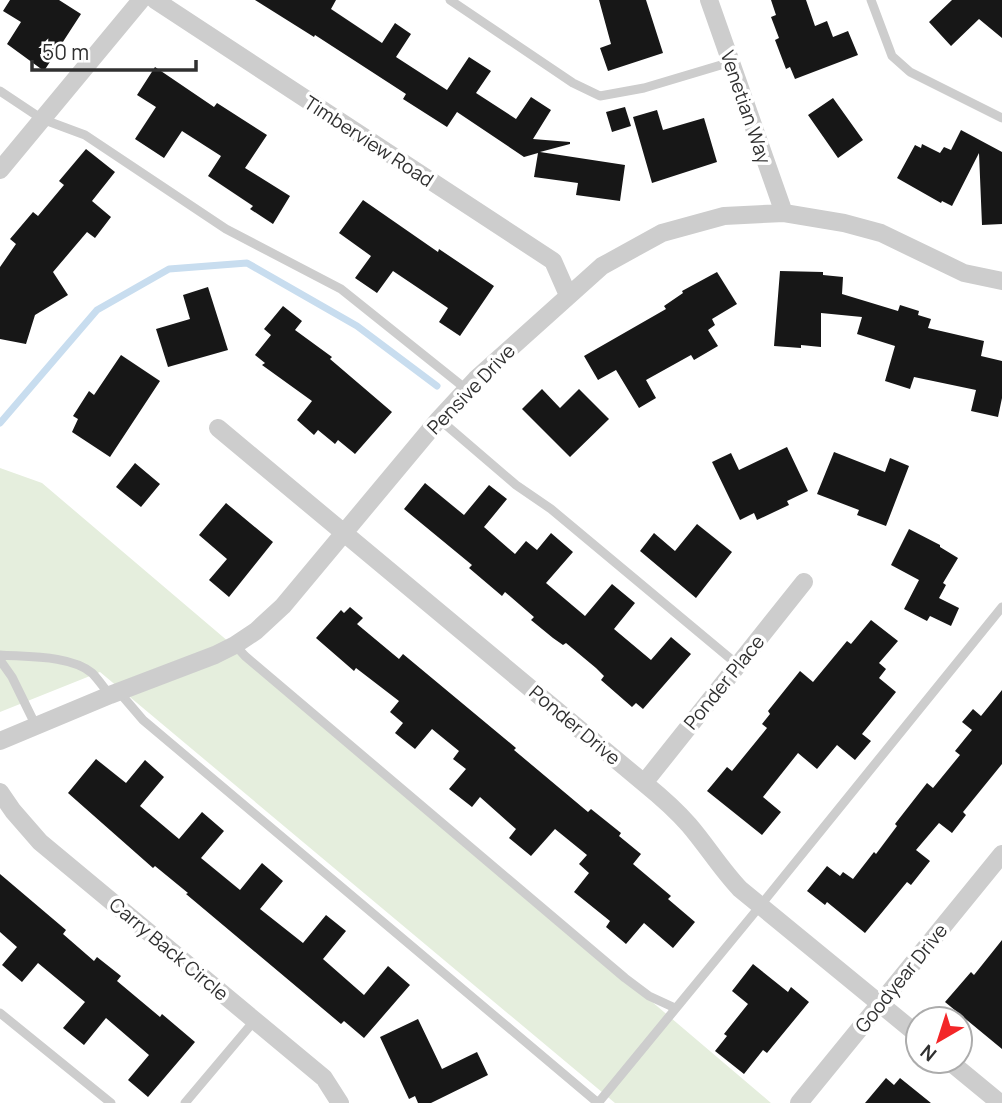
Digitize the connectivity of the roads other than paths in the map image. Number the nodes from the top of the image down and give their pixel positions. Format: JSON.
{"nodes":[{"id":1,"x":141,"y":0,"type":"edge"},
{"id":2,"x":155,"y":0,"type":"edge"},
{"id":3,"x":450,"y":0,"type":"edge"},
{"id":4,"x":709,"y":0,"type":"edge"},
{"id":5,"x":871,"y":0,"type":"edge"},
{"id":6,"x":730,"y":62,"type":"junction"},
{"id":7,"x":0,"y":91,"type":"edge"},
{"id":8,"x":1002,"y":118,"type":"edge"},
{"id":9,"x":42,"y":119,"type":"junction"},
{"id":10,"x":0,"y":170,"type":"edge"},
{"id":11,"x":784,"y":213,"type":"junction"},
{"id":12,"x":1002,"y":281,"type":"edge"},
{"id":13,"x":568,"y":295,"type":"junction"},
{"id":14,"x":466,"y":389,"type":"junction"},
{"id":15,"x":439,"y":419,"type":"junction"},
{"id":16,"x":218,"y":428,"type":"dead end"},
{"id":17,"x":343,"y":533,"type":"junction"},
{"id":18,"x":804,"y":582,"type":"dead end"},
{"id":19,"x":1002,"y":607,"type":"edge"},
{"id":20,"x":235,"y":645,"type":"junction"},
{"id":21,"x":0,"y":655,"type":"edge"},
{"id":22,"x":0,"y":660,"type":"edge"},
{"id":23,"x":738,"y":665,"type":"junction"},
{"id":24,"x":114,"y":693,"type":"junction"},
{"id":25,"x":36,"y":726,"type":"junction"},
{"id":26,"x":0,"y":741,"type":"edge"},
{"id":27,"x":645,"y":783,"type":"junction"},
{"id":28,"x":0,"y":792,"type":"edge"},
{"id":29,"x":1002,"y":854,"type":"edge"},
{"id":30,"x":761,"y":906,"type":"junction"},
{"id":31,"x":880,"y":1004,"type":"junction"},
{"id":32,"x":675,"y":1007,"type":"junction"},
{"id":33,"x":0,"y":1013,"type":"edge"},
{"id":34,"x":254,"y":1020,"type":"junction"},
{"id":35,"x":904,"y":1024,"type":"edge"},
{"id":36,"x":966,"y":1075,"type":"edge"},
{"id":37,"x":111,"y":1103,"type":"edge"},
{"id":38,"x":185,"y":1103,"type":"edge"},
{"id":39,"x":340,"y":1103,"type":"edge"},
{"id":40,"x":598,"y":1103,"type":"edge"},
{"id":41,"x":799,"y":1103,"type":"edge"},
{"id":42,"x":1000,"y":1103,"type":"edge"}],
"edges":[{"from":1,"to":9,"type":"street"},
{"from":2,"to":13,"type":"street","name":"Timberview Road"},
{"from":3,"to":6,"type":"lane"},
{"from":4,"to":6,"type":"street","name":"Venetian Way"},
{"from":5,"to":8,"type":"lane"},
{"from":6,"to":11,"type":"street","name":"Venetian Way"},
{"from":7,"to":9,"type":"lane"},
{"from":9,"to":10,"type":"street"},
{"from":9,"to":14,"type":"lane"},
{"from":11,"to":12,"type":"street","name":"Pensive Drive"},
{"from":11,"to":13,"type":"street","name":"Pensive Drive"},
{"from":13,"to":14,"type":"street","name":"Pensive Drive"},
{"from":14,"to":15,"type":"street","name":"Pensive Drive"},
{"from":15,"to":17,"type":"street","name":"Pensive Drive"},
{"from":15,"to":23,"type":"lane"},
{"from":16,"to":17,"type":"street","name":"Ponder Drive"},
{"from":17,"to":20,"type":"street","name":"Pensive Drive"},
{"from":17,"to":27,"type":"street","name":"Ponder Drive"},
{"from":18,"to":23,"type":"street","name":"Ponder Place"},
{"from":19,"to":30,"type":"lane"},
{"from":20,"to":24,"type":"street","name":"Pensive Drive"},
{"from":20,"to":32,"type":"lane"},
{"from":21,"to":24,"type":"lane"},
{"from":22,"to":25,"type":"lane"},
{"from":23,"to":27,"type":"street","name":"Ponder Place"},
{"from":24,"to":25,"type":"street","name":"Pensive Drive"},
{"from":24,"to":40,"type":"lane"},
{"from":25,"to":26,"type":"street","name":"Pensive Drive"},
{"from":27,"to":30,"type":"street","name":"Ponder Drive"},
{"from":28,"to":34,"type":"street","name":"Carry Back Circle"},
{"from":29,"to":31,"type":"street","name":"Goodyear Drive"},
{"from":30,"to":31,"type":"street","name":"Ponder Drive"},
{"from":30,"to":32,"type":"lane"},
{"from":31,"to":35,"type":"street","name":"Ponder Drive"},
{"from":31,"to":41,"type":"street","name":"Goodyear Drive"},
{"from":32,"to":40,"type":"lane"},
{"from":33,"to":37,"type":"lane"},
{"from":34,"to":38,"type":"lane"},
{"from":34,"to":39,"type":"street","name":"Carry Back Circle"},
{"from":36,"to":42,"type":"street"}]}
